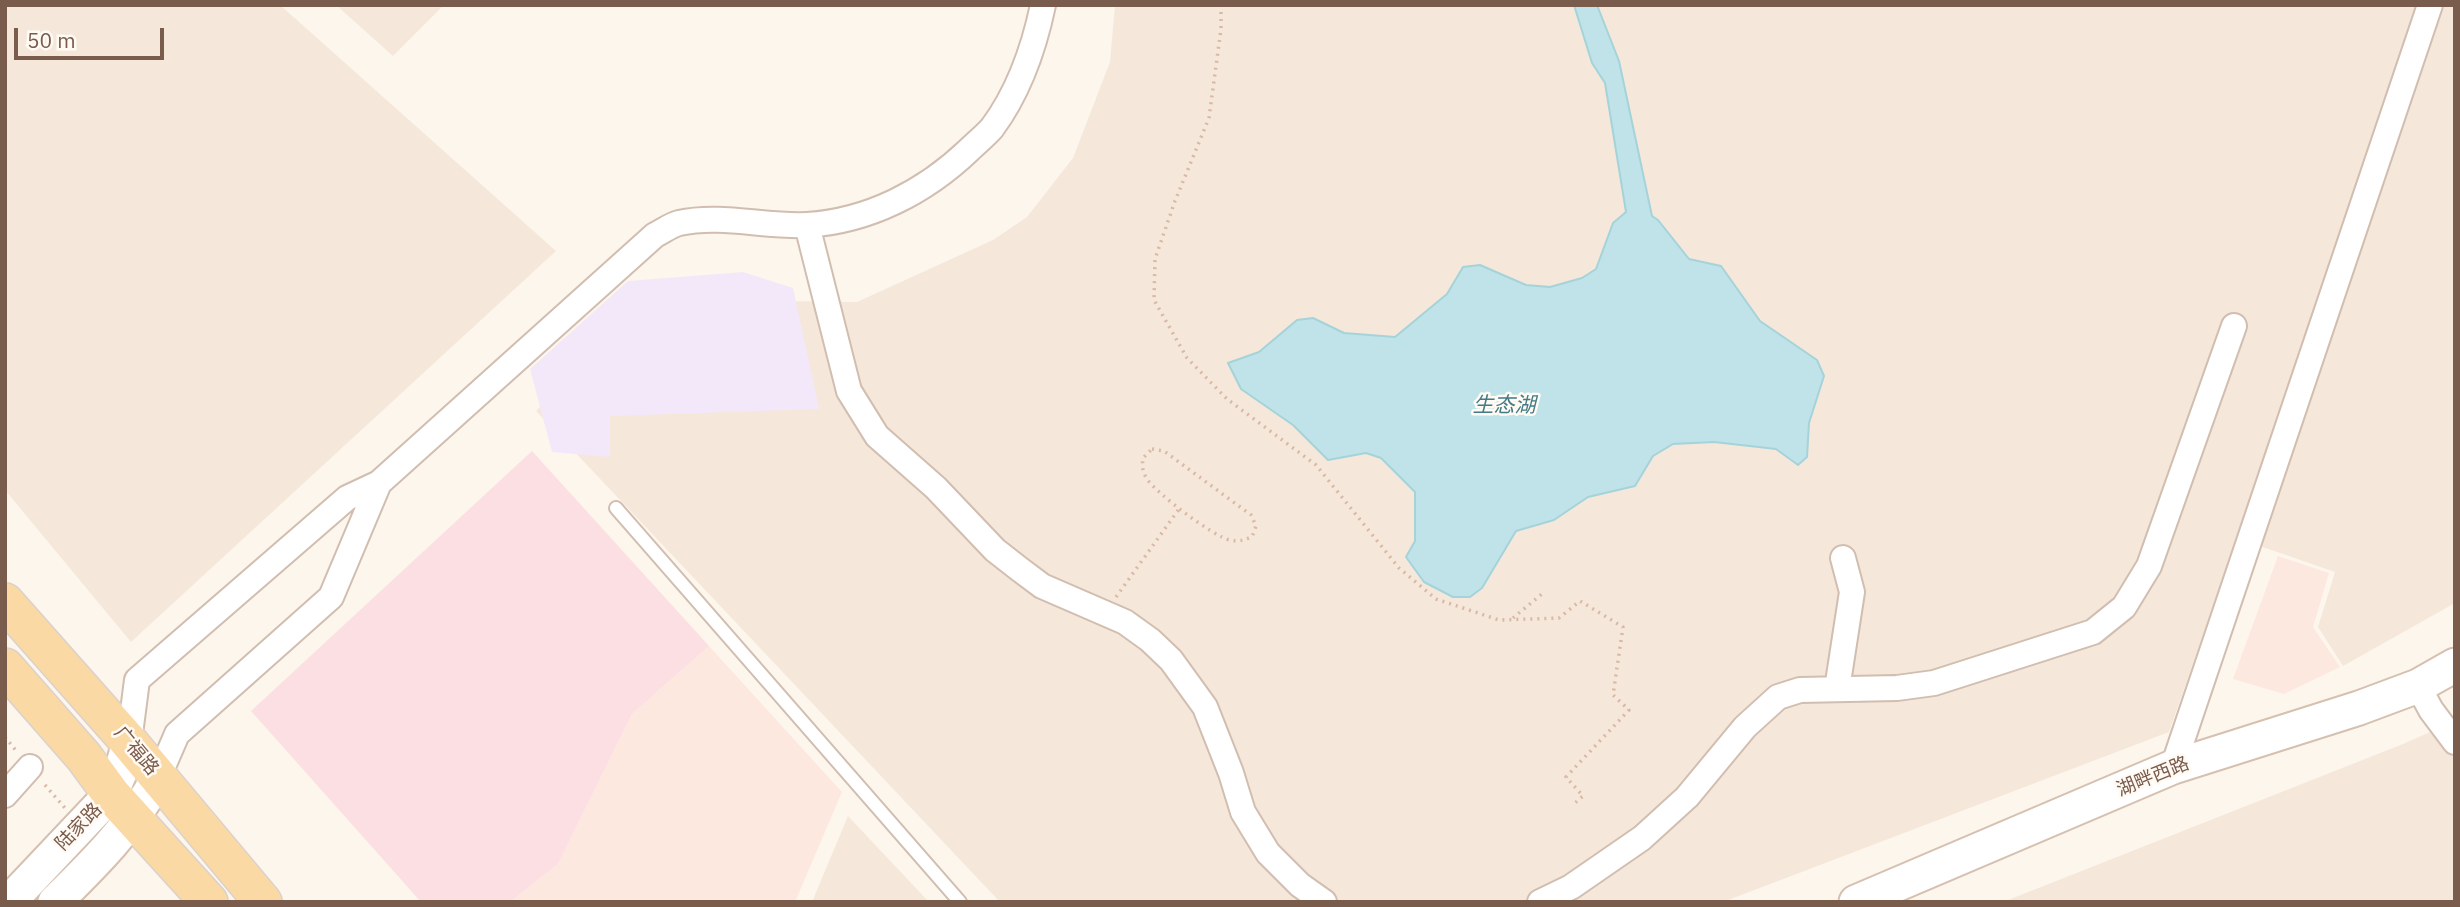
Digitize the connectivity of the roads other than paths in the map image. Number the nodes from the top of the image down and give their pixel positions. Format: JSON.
{"nodes":[{"id":1,"x":1043,"y":5,"type":"edge"},
{"id":2,"x":2430,"y":5,"type":"edge"},
{"id":3,"x":807,"y":225,"type":"junction"},
{"id":4,"x":2234,"y":326,"type":"dead end"},
{"id":5,"x":379,"y":483,"type":"junction"},
{"id":6,"x":616,"y":508,"type":"dead end"},
{"id":7,"x":1843,"y":558,"type":"dead end"},
{"id":8,"x":5,"y":602,"type":"edge"},
{"id":9,"x":2455,"y":665,"type":"edge"},
{"id":10,"x":5,"y":667,"type":"edge"},
{"id":11,"x":2418,"y":687,"type":"junction"},
{"id":12,"x":1837,"y":689,"type":"junction"},
{"id":13,"x":129,"y":742,"type":"junction"},
{"id":14,"x":2455,"y":742,"type":"edge"},
{"id":15,"x":30,"y":767,"type":"dead end"},
{"id":16,"x":2173,"y":767,"type":"junction"},
{"id":17,"x":158,"y":778,"type":"junction"},
{"id":18,"x":5,"y":795,"type":"edge"},
{"id":19,"x":122,"y":805,"type":"junction"},
{"id":20,"x":9,"y":902,"type":"edge"},
{"id":21,"x":55,"y":902,"type":"edge"},
{"id":22,"x":209,"y":902,"type":"edge"},
{"id":23,"x":264,"y":902,"type":"edge"},
{"id":24,"x":960,"y":902,"type":"edge"},
{"id":25,"x":1324,"y":902,"type":"edge"},
{"id":26,"x":1540,"y":902,"type":"edge"},
{"id":27,"x":1856,"y":902,"type":"edge"}],
"edges":[{"from":1,"to":3,"type":"street"},
{"from":2,"to":16,"type":"street"},
{"from":3,"to":5,"type":"street"},
{"from":3,"to":25,"type":"street"},
{"from":4,"to":12,"type":"street"},
{"from":5,"to":13,"type":"street"},
{"from":5,"to":17,"type":"street"},
{"from":6,"to":24,"type":"lane"},
{"from":7,"to":12,"type":"street"},
{"from":8,"to":13,"type":"main road","name":"广福路"},
{"from":9,"to":11,"type":"street","name":"湖畔西路"},
{"from":10,"to":19,"type":"main road"},
{"from":11,"to":14,"type":"street"},
{"from":11,"to":16,"type":"street","name":"湖畔西路"},
{"from":12,"to":26,"type":"street"},
{"from":13,"to":17,"type":"main road","name":"广福路"},
{"from":13,"to":19,"type":"street","name":"陆家路"},
{"from":15,"to":18,"type":"street"},
{"from":16,"to":27,"type":"street","name":"湖畔西路"},
{"from":17,"to":19,"type":"street","name":"陆家路"},
{"from":17,"to":23,"type":"main road","name":"广福路"},
{"from":19,"to":20,"type":"street","name":"陆家路"},
{"from":19,"to":21,"type":"street","name":"陆家路"},
{"from":19,"to":22,"type":"main road"}]}
